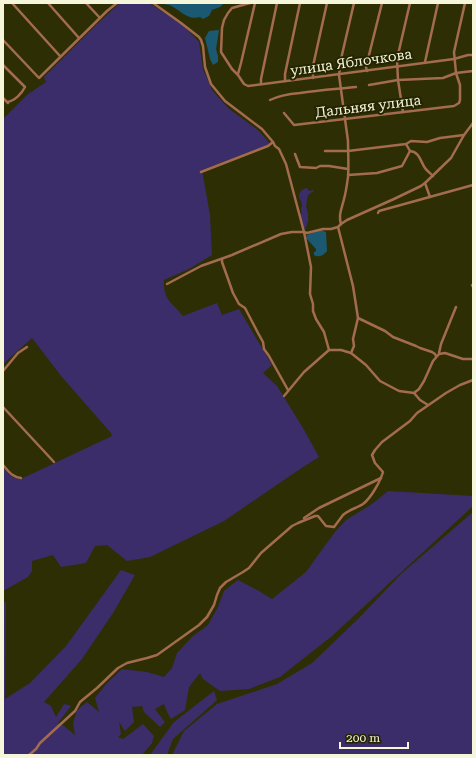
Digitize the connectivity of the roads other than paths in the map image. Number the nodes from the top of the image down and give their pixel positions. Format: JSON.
{"nodes":[{"id":1,"x":12,"y":3,"type":"edge"},
{"id":2,"x":48,"y":3,"type":"edge"},
{"id":3,"x":86,"y":3,"type":"edge"},
{"id":4,"x":117,"y":3,"type":"edge"},
{"id":5,"x":153,"y":3,"type":"edge"},
{"id":6,"x":250,"y":3,"type":"edge"},
{"id":7,"x":255,"y":3,"type":"edge"},
{"id":8,"x":277,"y":3,"type":"edge"},
{"id":9,"x":300,"y":3,"type":"edge"},
{"id":10,"x":328,"y":3,"type":"edge"},
{"id":11,"x":350,"y":3,"type":"edge"},
{"id":12,"x":353,"y":3,"type":"edge"},
{"id":13,"x":382,"y":3,"type":"edge"},
{"id":14,"x":410,"y":3,"type":"edge"},
{"id":15,"x":438,"y":3,"type":"edge"},
{"id":16,"x":465,"y":3,"type":"edge"},
{"id":17,"x":100,"y":18,"type":"junction"},
{"id":18,"x":79,"y":38,"type":"junction"},
{"id":19,"x":3,"y":40,"type":"edge"},
{"id":20,"x":473,"y":55,"type":"edge"},
{"id":21,"x":60,"y":56,"type":"junction"},
{"id":22,"x":454,"y":59,"type":"junction"},
{"id":23,"x":425,"y":62,"type":"junction"},
{"id":24,"x":3,"y":65,"type":"edge"},
{"id":25,"x":398,"y":66,"type":"junction"},
{"id":26,"x":367,"y":71,"type":"junction"},
{"id":27,"x":473,"y":71,"type":"edge"},
{"id":28,"x":456,"y":73,"type":"junction"},
{"id":29,"x":339,"y":74,"type":"junction"},
{"id":30,"x":238,"y":75,"type":"junction"},
{"id":31,"x":313,"y":78,"type":"junction"},
{"id":32,"x":398,"y":80,"type":"junction"},
{"id":33,"x":285,"y":81,"type":"junction"},
{"id":34,"x":261,"y":84,"type":"junction"},
{"id":35,"x":369,"y":85,"type":"dead end"},
{"id":36,"x":356,"y":87,"type":"dead end"},
{"id":37,"x":342,"y":88,"type":"junction"},
{"id":38,"x":3,"y":98,"type":"edge"},
{"id":39,"x":270,"y":100,"type":"dead end"},
{"id":40,"x":403,"y":112,"type":"junction"},
{"id":41,"x":284,"y":113,"type":"dead end"},
{"id":42,"x":345,"y":119,"type":"junction"},
{"id":43,"x":473,"y":123,"type":"edge"},
{"id":44,"x":464,"y":136,"type":"junction"},
{"id":45,"x":273,"y":142,"type":"junction"},
{"id":46,"x":406,"y":144,"type":"junction"},
{"id":47,"x":325,"y":151,"type":"dead end"},
{"id":48,"x":348,"y":151,"type":"junction"},
{"id":49,"x":410,"y":151,"type":"junction"},
{"id":50,"x":295,"y":154,"type":"dead end"},
{"id":51,"x":348,"y":169,"type":"junction"},
{"id":52,"x":201,"y":172,"type":"dead end"},
{"id":53,"x":348,"y":175,"type":"junction"},
{"id":54,"x":432,"y":176,"type":"junction"},
{"id":55,"x":425,"y":182,"type":"junction"},
{"id":56,"x":473,"y":184,"type":"edge"},
{"id":57,"x":430,"y":197,"type":"junction"},
{"id":58,"x":378,"y":213,"type":"dead end"},
{"id":59,"x":341,"y":224,"type":"junction"},
{"id":60,"x":338,"y":227,"type":"junction"},
{"id":61,"x":305,"y":233,"type":"junction"},
{"id":62,"x":222,"y":259,"type":"junction"},
{"id":63,"x":167,"y":284,"type":"dead end"},
{"id":64,"x":456,"y":307,"type":"dead end"},
{"id":65,"x":358,"y":318,"type":"junction"},
{"id":66,"x":440,"y":346,"type":"junction"},
{"id":67,"x":27,"y":347,"type":"dead end"},
{"id":68,"x":328,"y":350,"type":"junction"},
{"id":69,"x":352,"y":353,"type":"junction"},
{"id":70,"x":445,"y":353,"type":"junction"},
{"id":71,"x":437,"y":355,"type":"junction"},
{"id":72,"x":473,"y":359,"type":"edge"},
{"id":73,"x":3,"y":371,"type":"edge"},
{"id":74,"x":473,"y":380,"type":"edge"},
{"id":75,"x":288,"y":390,"type":"junction"},
{"id":76,"x":414,"y":393,"type":"junction"},
{"id":77,"x":284,"y":396,"type":"dead end"},
{"id":78,"x":429,"y":405,"type":"junction"},
{"id":79,"x":3,"y":407,"type":"edge"},
{"id":80,"x":54,"y":462,"type":"dead end"},
{"id":81,"x":3,"y":465,"type":"edge"},
{"id":82,"x":21,"y":478,"type":"dead end"},
{"id":83,"x":381,"y":478,"type":"junction"},
{"id":84,"x":298,"y":522,"type":"junction"},
{"id":85,"x":29,"y":755,"type":"edge"}],
"edges":[{"from":1,"to":21,"type":"street"},
{"from":2,"to":18,"type":"street"},
{"from":3,"to":17,"type":"street"},
{"from":4,"to":17,"type":"street"},
{"from":5,"to":45,"type":"street"},
{"from":6,"to":30,"type":"street"},
{"from":7,"to":30,"type":"street"},
{"from":8,"to":34,"type":"street"},
{"from":9,"to":33,"type":"street"},
{"from":10,"to":31,"type":"street"},
{"from":11,"to":12,"type":"street"},
{"from":12,"to":29,"type":"street"},
{"from":13,"to":26,"type":"street"},
{"from":14,"to":25,"type":"street"},
{"from":15,"to":23,"type":"street"},
{"from":16,"to":22,"type":"street"},
{"from":17,"to":18,"type":"street"},
{"from":18,"to":21,"type":"street"},
{"from":19,"to":21,"type":"street"},
{"from":20,"to":22,"type":"street","name":"улица Яблочкова"},
{"from":22,"to":23,"type":"street","name":"улица Яблочкова"},
{"from":22,"to":28,"type":"street"},
{"from":23,"to":25,"type":"street","name":"улица Яблочкова"},
{"from":24,"to":38,"type":"street"},
{"from":25,"to":26,"type":"street","name":"улица Яблочкова"},
{"from":25,"to":32,"type":"street"},
{"from":26,"to":29,"type":"street","name":"улица Яблочкова"},
{"from":27,"to":28,"type":"street","name":"улица Яблочкова"},
{"from":28,"to":32,"type":"street","name":"улица Яблочкова"},
{"from":28,"to":40,"type":"street","name":"Дальняя улица"},
{"from":29,"to":31,"type":"street","name":"улица Яблочкова"},
{"from":29,"to":37,"type":"street"},
{"from":30,"to":34,"type":"street","name":"улица Яблочкова"},
{"from":31,"to":33,"type":"street","name":"улица Яблочкова"},
{"from":32,"to":35,"type":"street","name":"улица Яблочкова"},
{"from":32,"to":40,"type":"street"},
{"from":33,"to":34,"type":"street","name":"улица Яблочкова"},
{"from":36,"to":37,"type":"street","name":"улица Яблочкова"},
{"from":37,"to":39,"type":"street","name":"улица Яблочкова"},
{"from":37,"to":42,"type":"street"},
{"from":40,"to":42,"type":"street","name":"Дальняя улица"},
{"from":41,"to":42,"type":"street","name":"Дальняя улица"},
{"from":42,"to":48,"type":"street"},
{"from":43,"to":44,"type":"street"},
{"from":44,"to":46,"type":"street"},
{"from":44,"to":54,"type":"street"},
{"from":45,"to":52,"type":"street"},
{"from":45,"to":61,"type":"street"},
{"from":46,"to":48,"type":"street"},
{"from":46,"to":49,"type":"street"},
{"from":47,"to":48,"type":"street"},
{"from":48,"to":51,"type":"street"},
{"from":49,"to":53,"type":"street"},
{"from":49,"to":54,"type":"street"},
{"from":50,"to":51,"type":"street"},
{"from":51,"to":53,"type":"street"},
{"from":53,"to":59,"type":"street"},
{"from":54,"to":55,"type":"street"},
{"from":55,"to":57,"type":"street"},
{"from":55,"to":59,"type":"street"},
{"from":56,"to":57,"type":"street"},
{"from":57,"to":58,"type":"street"},
{"from":59,"to":60,"type":"street"},
{"from":60,"to":61,"type":"street"},
{"from":60,"to":65,"type":"street"},
{"from":61,"to":62,"type":"street"},
{"from":61,"to":68,"type":"street"},
{"from":62,"to":63,"type":"street"},
{"from":62,"to":75,"type":"street"},
{"from":64,"to":66,"type":"street"},
{"from":65,"to":69,"type":"street"},
{"from":65,"to":71,"type":"street"},
{"from":66,"to":70,"type":"street"},
{"from":66,"to":71,"type":"street"},
{"from":67,"to":73,"type":"street"},
{"from":68,"to":69,"type":"street"},
{"from":68,"to":75,"type":"street"},
{"from":69,"to":76,"type":"street"},
{"from":70,"to":71,"type":"street"},
{"from":70,"to":72,"type":"street"},
{"from":71,"to":76,"type":"street"},
{"from":74,"to":78,"type":"street"},
{"from":75,"to":77,"type":"street"},
{"from":76,"to":78,"type":"street"},
{"from":78,"to":83,"type":"street"},
{"from":79,"to":80,"type":"street"},
{"from":81,"to":82,"type":"street"},
{"from":83,"to":84,"type":"street"},
{"from":83,"to":84,"type":"street"},
{"from":84,"to":85,"type":"street"}]}
